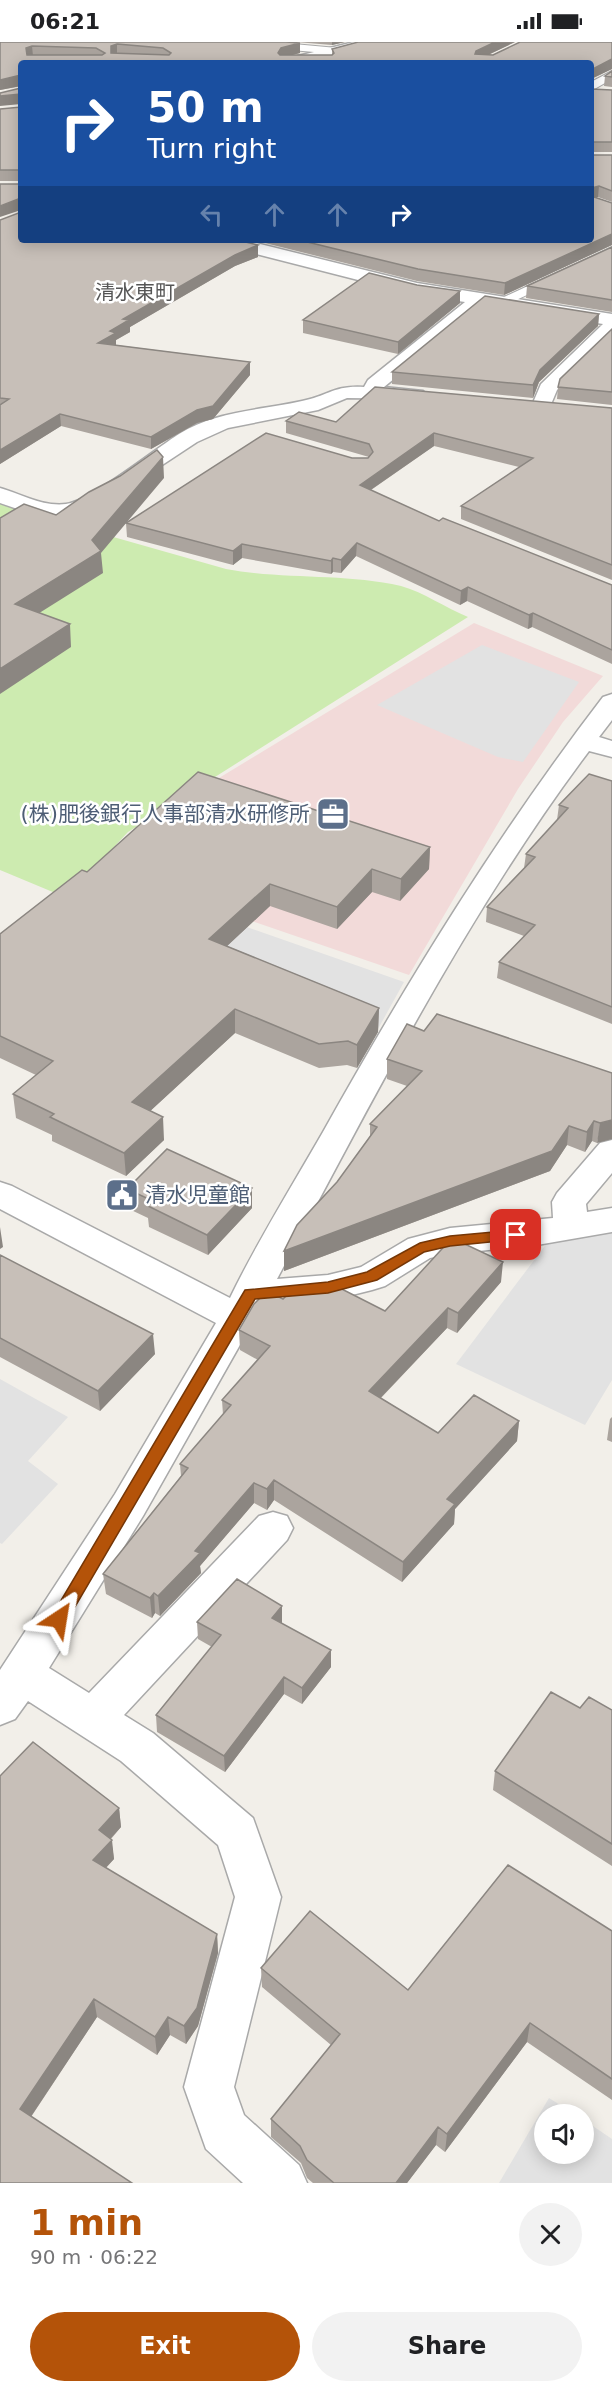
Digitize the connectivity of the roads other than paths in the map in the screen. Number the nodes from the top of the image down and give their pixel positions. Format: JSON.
{"nodes":[{"id":1,"x":233,"y":42,"type":"edge"},
{"id":2,"x":371,"y":42,"type":"edge"},
{"id":3,"x":337,"y":51,"type":"junction"},
{"id":4,"x":305,"y":59,"type":"junction"},
{"id":5,"x":300,"y":60,"type":"edge"},
{"id":6,"x":310,"y":60,"type":"edge"},
{"id":7,"x":612,"y":74,"type":"edge"},
{"id":8,"x":594,"y":85,"type":"edge"},
{"id":9,"x":594,"y":93,"type":"edge"},
{"id":10,"x":612,"y":94,"type":"edge"},
{"id":11,"x":236,"y":243,"type":"edge"},
{"id":12,"x":612,"y":251,"type":"edge"},
{"id":13,"x":488,"y":301,"type":"junction"},
{"id":14,"x":612,"y":320,"type":"edge"},
{"id":15,"x":612,"y":326,"type":"edge"},
{"id":16,"x":372,"y":391,"type":"junction"},
{"id":17,"x":440,"y":397,"type":"edge"},
{"id":18,"x":519,"y":403,"type":"edge"},
{"id":19,"x":542,"y":405,"type":"junction"},
{"id":20,"x":563,"y":408,"type":"edge"},
{"id":21,"x":222,"y":423,"type":"junction"},
{"id":22,"x":257,"y":435,"type":"dead end"},
{"id":23,"x":0,"y":495,"type":"edge"},
{"id":24,"x":601,"y":723,"type":"edge"},
{"id":25,"x":612,"y":749,"type":"edge"},
{"id":26,"x":612,"y":1151,"type":"edge"},
{"id":27,"x":0,"y":1194,"type":"edge"},
{"id":28,"x":612,"y":1220,"type":"edge"},
{"id":29,"x":571,"y":1227,"type":"junction"},
{"id":30,"x":244,"y":1306,"type":"junction"},
{"id":31,"x":273,"y":1528,"type":"dead end"},
{"id":32,"x":11,"y":1690,"type":"edge"},
{"id":33,"x":94,"y":1718,"type":"junction"},
{"id":34,"x":281,"y":2183,"type":"edge"}],
"edges":[{"from":1,"to":3,"type":"lane"},
{"from":2,"to":3,"type":"street"},
{"from":3,"to":4,"type":"street"},
{"from":4,"to":5,"type":"street"},
{"from":4,"to":6,"type":"street"},
{"from":7,"to":8,"type":"lane"},
{"from":9,"to":10,"type":"street"},
{"from":11,"to":13,"type":"street"},
{"from":12,"to":13,"type":"lane"},
{"from":13,"to":14,"type":"street"},
{"from":13,"to":16,"type":"street"},
{"from":15,"to":19,"type":"street"},
{"from":16,"to":17,"type":"street"},
{"from":16,"to":21,"type":"street"},
{"from":18,"to":19,"type":"street"},
{"from":19,"to":20,"type":"street"},
{"from":21,"to":22,"type":"street"},
{"from":21,"to":23,"type":"street"},
{"from":24,"to":25,"type":"street"},
{"from":24,"to":30,"type":"street"},
{"from":26,"to":29,"type":"street"},
{"from":27,"to":30,"type":"street"},
{"from":28,"to":29,"type":"street"},
{"from":29,"to":30,"type":"street"},
{"from":30,"to":32,"type":"street"},
{"from":31,"to":33,"type":"street"},
{"from":32,"to":33,"type":"street"},
{"from":33,"to":34,"type":"street"}]}
